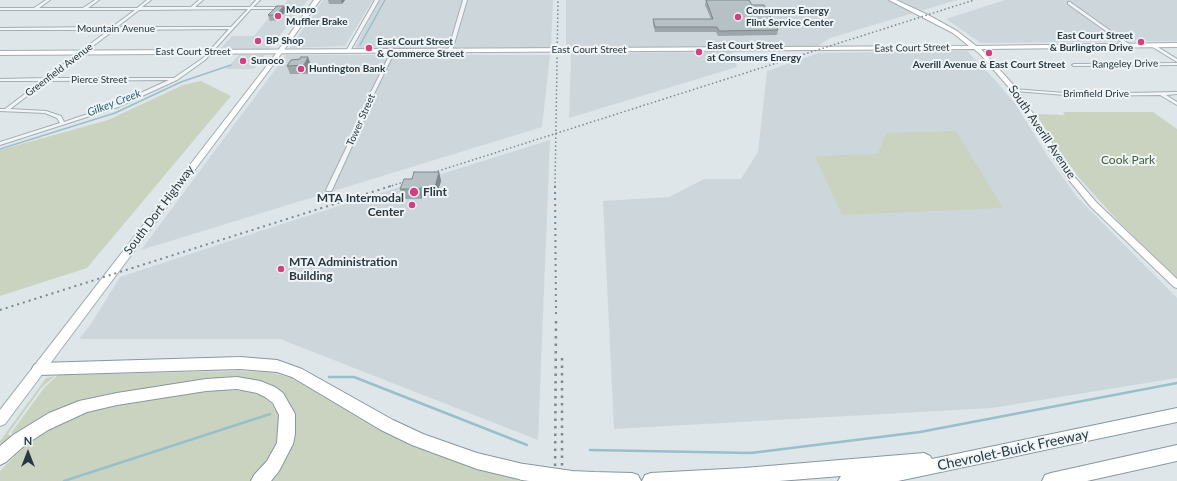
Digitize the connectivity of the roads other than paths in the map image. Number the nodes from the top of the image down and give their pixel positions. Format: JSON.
{"nodes":[{"id":1,"x":48,"y":0,"type":"edge"},
{"id":2,"x":97,"y":0,"type":"edge"},
{"id":3,"x":149,"y":0,"type":"edge"},
{"id":4,"x":201,"y":0,"type":"edge"},
{"id":5,"x":258,"y":0,"type":"edge"},
{"id":6,"x":317,"y":0,"type":"edge"},
{"id":7,"x":377,"y":0,"type":"edge"},
{"id":8,"x":465,"y":0,"type":"edge"},
{"id":9,"x":892,"y":0,"type":"edge"},
{"id":10,"x":1069,"y":3,"type":"dead end"},
{"id":11,"x":139,"y":8,"type":"junction"},
{"id":12,"x":192,"y":8,"type":"junction"},
{"id":13,"x":251,"y":8,"type":"junction"},
{"id":14,"x":311,"y":8,"type":"junction"},
{"id":15,"x":0,"y":9,"type":"edge"},
{"id":16,"x":35,"y":9,"type":"junction"},
{"id":17,"x":85,"y":9,"type":"junction"},
{"id":18,"x":232,"y":28,"type":"junction"},
{"id":19,"x":0,"y":29,"type":"edge"},
{"id":20,"x":112,"y":29,"type":"junction"},
{"id":21,"x":1177,"y":44,"type":"edge"},
{"id":22,"x":1128,"y":45,"type":"junction"},
{"id":23,"x":1152,"y":45,"type":"junction"},
{"id":24,"x":975,"y":47,"type":"junction"},
{"id":25,"x":348,"y":51,"type":"junction"},
{"id":26,"x":393,"y":51,"type":"junction"},
{"id":27,"x":450,"y":51,"type":"junction"},
{"id":28,"x":210,"y":52,"type":"junction"},
{"id":29,"x":280,"y":52,"type":"junction"},
{"id":30,"x":0,"y":53,"type":"edge"},
{"id":31,"x":82,"y":53,"type":"junction"},
{"id":32,"x":1177,"y":62,"type":"edge"},
{"id":33,"x":1074,"y":65,"type":"dead end"},
{"id":34,"x":0,"y":80,"type":"edge"},
{"id":35,"x":46,"y":80,"type":"junction"},
{"id":36,"x":175,"y":80,"type":"junction"},
{"id":37,"x":1015,"y":90,"type":"junction"},
{"id":38,"x":1162,"y":94,"type":"junction"},
{"id":39,"x":1177,"y":94,"type":"edge"},
{"id":40,"x":1177,"y":104,"type":"edge"},
{"id":41,"x":0,"y":110,"type":"edge"},
{"id":42,"x":6,"y":110,"type":"junction"},
{"id":43,"x":63,"y":124,"type":"junction"},
{"id":44,"x":0,"y":144,"type":"edge"},
{"id":45,"x":329,"y":190,"type":"dead end"},
{"id":46,"x":1177,"y":285,"type":"edge"},
{"id":47,"x":39,"y":369,"type":"junction"},
{"id":48,"x":1177,"y":416,"type":"edge"},
{"id":49,"x":0,"y":420,"type":"edge"},
{"id":50,"x":1177,"y":453,"type":"edge"},
{"id":51,"x":0,"y":457,"type":"edge"},
{"id":52,"x":979,"y":457,"type":"junction"},
{"id":53,"x":594,"y":480,"type":"edge"},
{"id":54,"x":260,"y":481,"type":"edge"},
{"id":55,"x":632,"y":481,"type":"edge"},
{"id":56,"x":651,"y":481,"type":"edge"},
{"id":57,"x":847,"y":481,"type":"edge"},
{"id":58,"x":1051,"y":481,"type":"edge"}],
"edges":[{"from":1,"to":16,"type":"street"},
{"from":2,"to":17,"type":"street"},
{"from":3,"to":11,"type":"street","name":"Greenfield Avenue"},
{"from":4,"to":12,"type":"street"},
{"from":5,"to":13,"type":"street"},
{"from":6,"to":14,"type":"main road","name":"South Dort Highway"},
{"from":7,"to":25,"type":"street"},
{"from":8,"to":27,"type":"street"},
{"from":9,"to":24,"type":"street","name":"South Averill Avenue"},
{"from":10,"to":22,"type":"street"},
{"from":11,"to":12,"type":"street"},
{"from":11,"to":17,"type":"street"},
{"from":11,"to":20,"type":"street","name":"Greenfield Avenue"},
{"from":12,"to":13,"type":"street"},
{"from":13,"to":14,"type":"street"},
{"from":13,"to":18,"type":"street"},
{"from":14,"to":29,"type":"main road","name":"South Dort Highway"},
{"from":15,"to":16,"type":"street"},
{"from":16,"to":17,"type":"street"},
{"from":18,"to":20,"type":"street","name":"Mountain Avenue"},
{"from":18,"to":28,"type":"street"},
{"from":19,"to":20,"type":"street","name":"Mountain Avenue"},
{"from":20,"to":31,"type":"street","name":"Greenfield Avenue"},
{"from":21,"to":23,"type":"street","name":"East Court Street"},
{"from":22,"to":23,"type":"street","name":"East Court Street"},
{"from":22,"to":24,"type":"street","name":"East Court Street"},
{"from":23,"to":32,"type":"street"},
{"from":24,"to":27,"type":"street","name":"East Court Street"},
{"from":24,"to":37,"type":"street","name":"South Averill Avenue"},
{"from":25,"to":26,"type":"street","name":"East Court Street"},
{"from":25,"to":29,"type":"street","name":"East Court Street"},
{"from":26,"to":27,"type":"street","name":"East Court Street"},
{"from":26,"to":45,"type":"street","name":"Tower Street"},
{"from":28,"to":29,"type":"street","name":"East Court Street"},
{"from":28,"to":31,"type":"street","name":"East Court Street"},
{"from":28,"to":36,"type":"street"},
{"from":29,"to":47,"type":"main road","name":"South Dort Highway"},
{"from":30,"to":31,"type":"street","name":"East Court Street"},
{"from":31,"to":35,"type":"street","name":"Greenfield Avenue"},
{"from":32,"to":33,"type":"street","name":"Rangeley Drive"},
{"from":34,"to":35,"type":"street","name":"Pierce Street"},
{"from":35,"to":36,"type":"street","name":"Pierce Street"},
{"from":35,"to":42,"type":"street","name":"Greenfield Avenue"},
{"from":36,"to":43,"type":"street"},
{"from":37,"to":38,"type":"street","name":"Brimfield Drive"},
{"from":37,"to":46,"type":"street","name":"South Averill Avenue"},
{"from":38,"to":39,"type":"street","name":"Brimfield Drive"},
{"from":38,"to":40,"type":"street"},
{"from":41,"to":42,"type":"street"},
{"from":42,"to":43,"type":"street"},
{"from":43,"to":44,"type":"street"},
{"from":47,"to":49,"type":"main road","name":"South Dort Highway"},
{"from":47,"to":53,"type":"highway","bridge":true},
{"from":48,"to":52,"type":"highway","name":"Chevrolet-Buick Freeway"},
{"from":50,"to":58,"type":"highway"},
{"from":51,"to":54,"type":"highway"},
{"from":52,"to":56,"type":"highway"},
{"from":52,"to":57,"type":"highway","name":"Chevrolet-Buick Freeway"},
{"from":53,"to":55,"type":"highway"}]}
